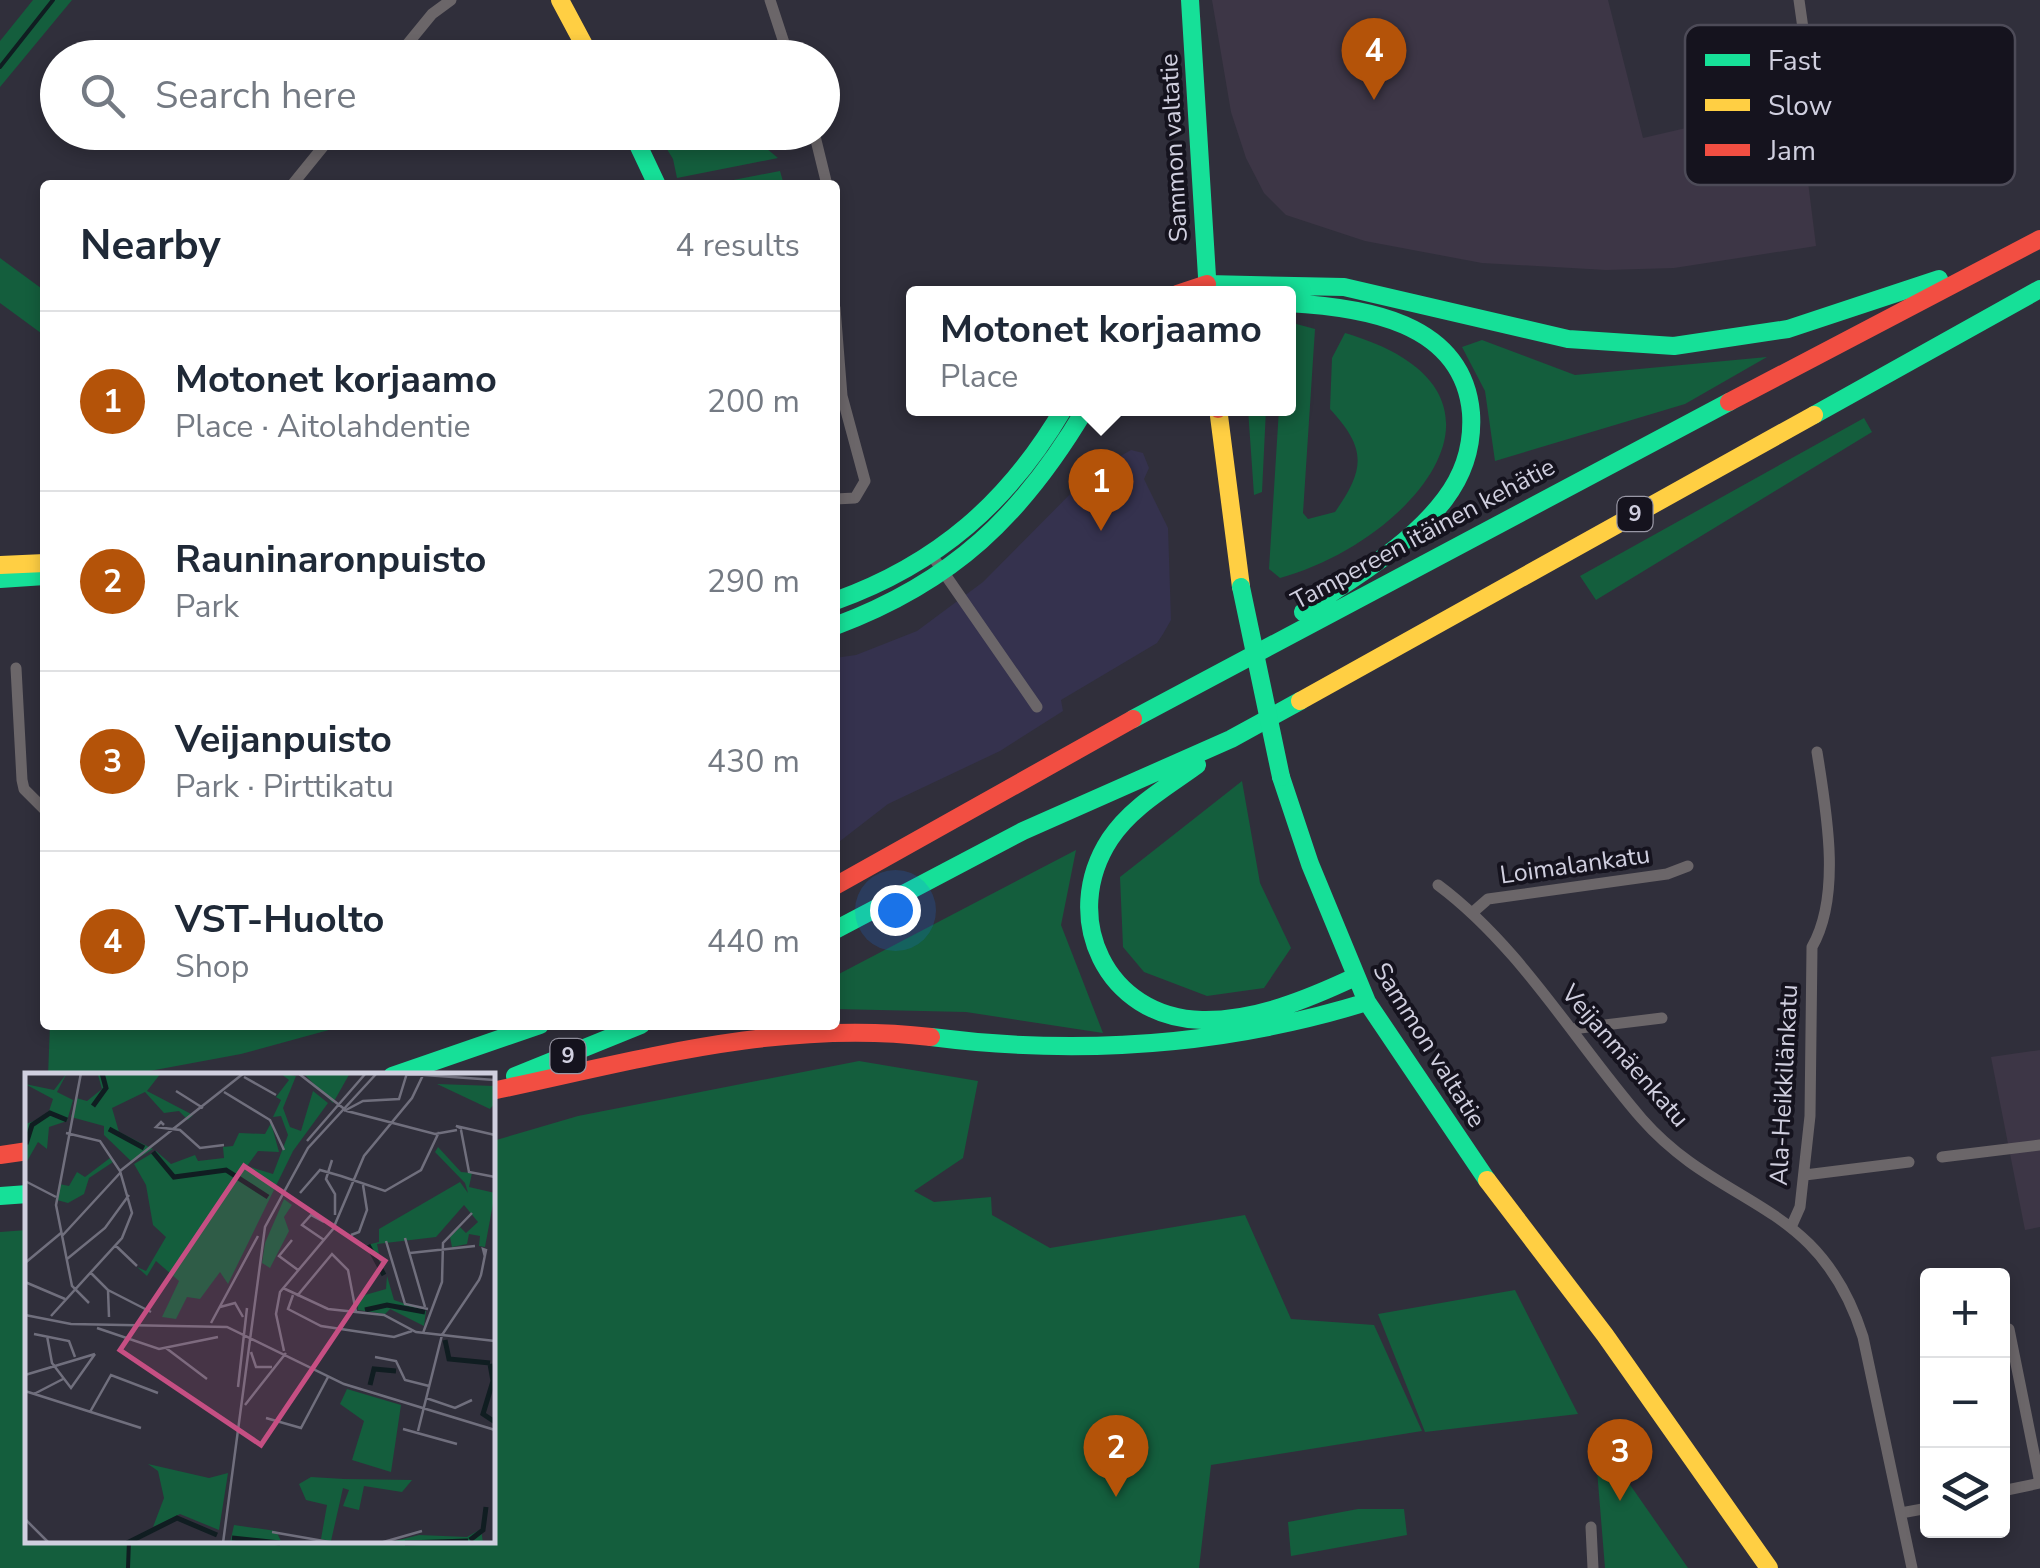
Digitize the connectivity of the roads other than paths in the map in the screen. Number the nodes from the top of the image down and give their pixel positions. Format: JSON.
{"nodes":[{"id":1,"x":451,"y":0,"type":"edge"},
{"id":2,"x":560,"y":0,"type":"edge"},
{"id":3,"x":770,"y":0,"type":"edge"},
{"id":4,"x":1190,"y":0,"type":"edge"},
{"id":5,"x":1799,"y":0,"type":"edge"},
{"id":6,"x":1803,"y":25,"type":"edge"},
{"id":7,"x":411,"y":40,"type":"edge"},
{"id":8,"x":582,"y":40,"type":"edge"},
{"id":9,"x":783,"y":40,"type":"edge"},
{"id":10,"x":320,"y":150,"type":"edge"},
{"id":11,"x":640,"y":150,"type":"edge"},
{"id":12,"x":818,"y":150,"type":"edge"},
{"id":13,"x":296,"y":180,"type":"edge"},
{"id":14,"x":655,"y":180,"type":"edge"},
{"id":15,"x":826,"y":180,"type":"edge"},
{"id":16,"x":2040,"y":239,"type":"edge"},
{"id":17,"x":2009,"y":255,"type":"junction"},
{"id":18,"x":1208,"y":286,"type":"edge"},
{"id":19,"x":1296,"y":288,"type":"edge"},
{"id":20,"x":2040,"y":289,"type":"edge"},
{"id":21,"x":1296,"y":304,"type":"edge"},
{"id":22,"x":840,"y":371,"type":"edge"},
{"id":23,"x":1059,"y":416,"type":"edge"},
{"id":24,"x":1081,"y":416,"type":"edge"},
{"id":25,"x":1219,"y":416,"type":"edge"},
{"id":26,"x":840,"y":499,"type":"edge"},
{"id":27,"x":933,"y":557,"type":"junction"},
{"id":28,"x":40,"y":563,"type":"edge"},
{"id":29,"x":0,"y":565,"type":"edge"},
{"id":30,"x":944,"y":575,"type":"junction"},
{"id":31,"x":40,"y":576,"type":"edge"},
{"id":32,"x":0,"y":579,"type":"edge"},
{"id":33,"x":840,"y":599,"type":"edge"},
{"id":34,"x":840,"y":624,"type":"edge"},
{"id":35,"x":1249,"y":654,"type":"junction"},
{"id":36,"x":16,"y":668,"type":"dead end"},
{"id":37,"x":1037,"y":706,"type":"dead end"},
{"id":38,"x":1230,"y":739,"type":"junction"},
{"id":39,"x":1817,"y":752,"type":"dead end"},
{"id":40,"x":40,"y":805,"type":"edge"},
{"id":41,"x":1688,"y":866,"type":"dead end"},
{"id":42,"x":840,"y":883,"type":"edge"},
{"id":43,"x":1438,"y":885,"type":"dead end"},
{"id":44,"x":1472,"y":912,"type":"junction"},
{"id":45,"x":840,"y":927,"type":"edge"},
{"id":46,"x":1355,"y":977,"type":"junction"},
{"id":47,"x":1368,"y":1002,"type":"junction"},
{"id":48,"x":1662,"y":1018,"type":"dead end"},
{"id":49,"x":1572,"y":1028,"type":"junction"},
{"id":50,"x":525,"y":1030,"type":"edge"},
{"id":51,"x":629,"y":1030,"type":"edge"},
{"id":52,"x":401,"y":1073,"type":"edge"},
{"id":53,"x":495,"y":1082,"type":"edge"},
{"id":54,"x":495,"y":1090,"type":"edge"},
{"id":55,"x":2040,"y":1145,"type":"edge"},
{"id":56,"x":25,"y":1152,"type":"edge"},
{"id":57,"x":0,"y":1155,"type":"edge"},
{"id":58,"x":1942,"y":1157,"type":"dead end"},
{"id":59,"x":1909,"y":1162,"type":"dead end"},
{"id":60,"x":1805,"y":1176,"type":"junction"},
{"id":61,"x":25,"y":1194,"type":"edge"},
{"id":62,"x":0,"y":1196,"type":"edge"},
{"id":63,"x":1792,"y":1224,"type":"junction"},
{"id":64,"x":2010,"y":1329,"type":"dead end"},
{"id":65,"x":2040,"y":1483,"type":"edge"},
{"id":66,"x":2010,"y":1490,"type":"edge"},
{"id":67,"x":1920,"y":1510,"type":"edge"},
{"id":68,"x":1901,"y":1514,"type":"junction"},
{"id":69,"x":1591,"y":1527,"type":"dead end"},
{"id":70,"x":1594,"y":1568,"type":"edge"},
{"id":71,"x":1769,"y":1568,"type":"edge"},
{"id":72,"x":1912,"y":1568,"type":"edge"}],
"edges":[{"from":1,"to":7,"type":"street"},
{"from":2,"to":8,"type":"main road"},
{"from":3,"to":9,"type":"street"},
{"from":4,"to":18,"type":"main road","name":"Sammon valtatie"},
{"from":5,"to":6,"type":"street"},
{"from":10,"to":13,"type":"street"},
{"from":11,"to":14,"type":"main road"},
{"from":12,"to":15,"type":"street"},
{"from":16,"to":17,"type":"main road","name":"Tampereen itäinen kehätie","number":"9"},
{"from":17,"to":19,"type":"main road"},
{"from":17,"to":35,"type":"main road","name":"Tampereen itäinen kehätie","number":"9"},
{"from":20,"to":38,"type":"main road","number":"9"},
{"from":21,"to":35,"type":"main road"},
{"from":22,"to":26,"type":"street"},
{"from":23,"to":27,"type":"main road"},
{"from":24,"to":30,"type":"main road"},
{"from":25,"to":46,"type":"main road","name":"Sammon valtatie","bridge":true},
{"from":27,"to":30,"type":"street"},
{"from":27,"to":33,"type":"main road"},
{"from":28,"to":29,"type":"main road"},
{"from":30,"to":34,"type":"main road"},
{"from":30,"to":37,"type":"street"},
{"from":31,"to":32,"type":"main road"},
{"from":35,"to":42,"type":"main road","name":"Tampereen itäinen kehätie","number":"9"},
{"from":36,"to":40,"type":"street"},
{"from":38,"to":45,"type":"main road","number":"9"},
{"from":38,"to":46,"type":"main road"},
{"from":39,"to":60,"type":"street","name":"Ala-Heikkilänkatu"},
{"from":41,"to":44,"type":"street","name":"Loimalankatu"},
{"from":43,"to":44,"type":"street","name":"Veijanmäenkatu"},
{"from":44,"to":49,"type":"street","name":"Veijanmäenkatu"},
{"from":46,"to":47,"type":"main road","name":"Sammon valtatie"},
{"from":47,"to":54,"type":"main road"},
{"from":47,"to":71,"type":"main road","name":"Sammon valtatie"},
{"from":48,"to":49,"type":"street"},
{"from":49,"to":63,"type":"street","name":"Veijanmäenkatu"},
{"from":50,"to":52,"type":"main road","number":"9"},
{"from":51,"to":53,"type":"main road","number":"9"},
{"from":55,"to":58,"type":"street"},
{"from":56,"to":57,"type":"main road"},
{"from":59,"to":60,"type":"street"},
{"from":60,"to":63,"type":"street","name":"Ala-Heikkilänkatu"},
{"from":61,"to":62,"type":"main road"},
{"from":63,"to":68,"type":"street","name":"Veijanmäenkatu"},
{"from":64,"to":65,"type":"street"},
{"from":65,"to":66,"type":"street"},
{"from":67,"to":68,"type":"street"},
{"from":68,"to":72,"type":"street","name":"Veijanmäenkatu"},
{"from":69,"to":70,"type":"street"}]}
